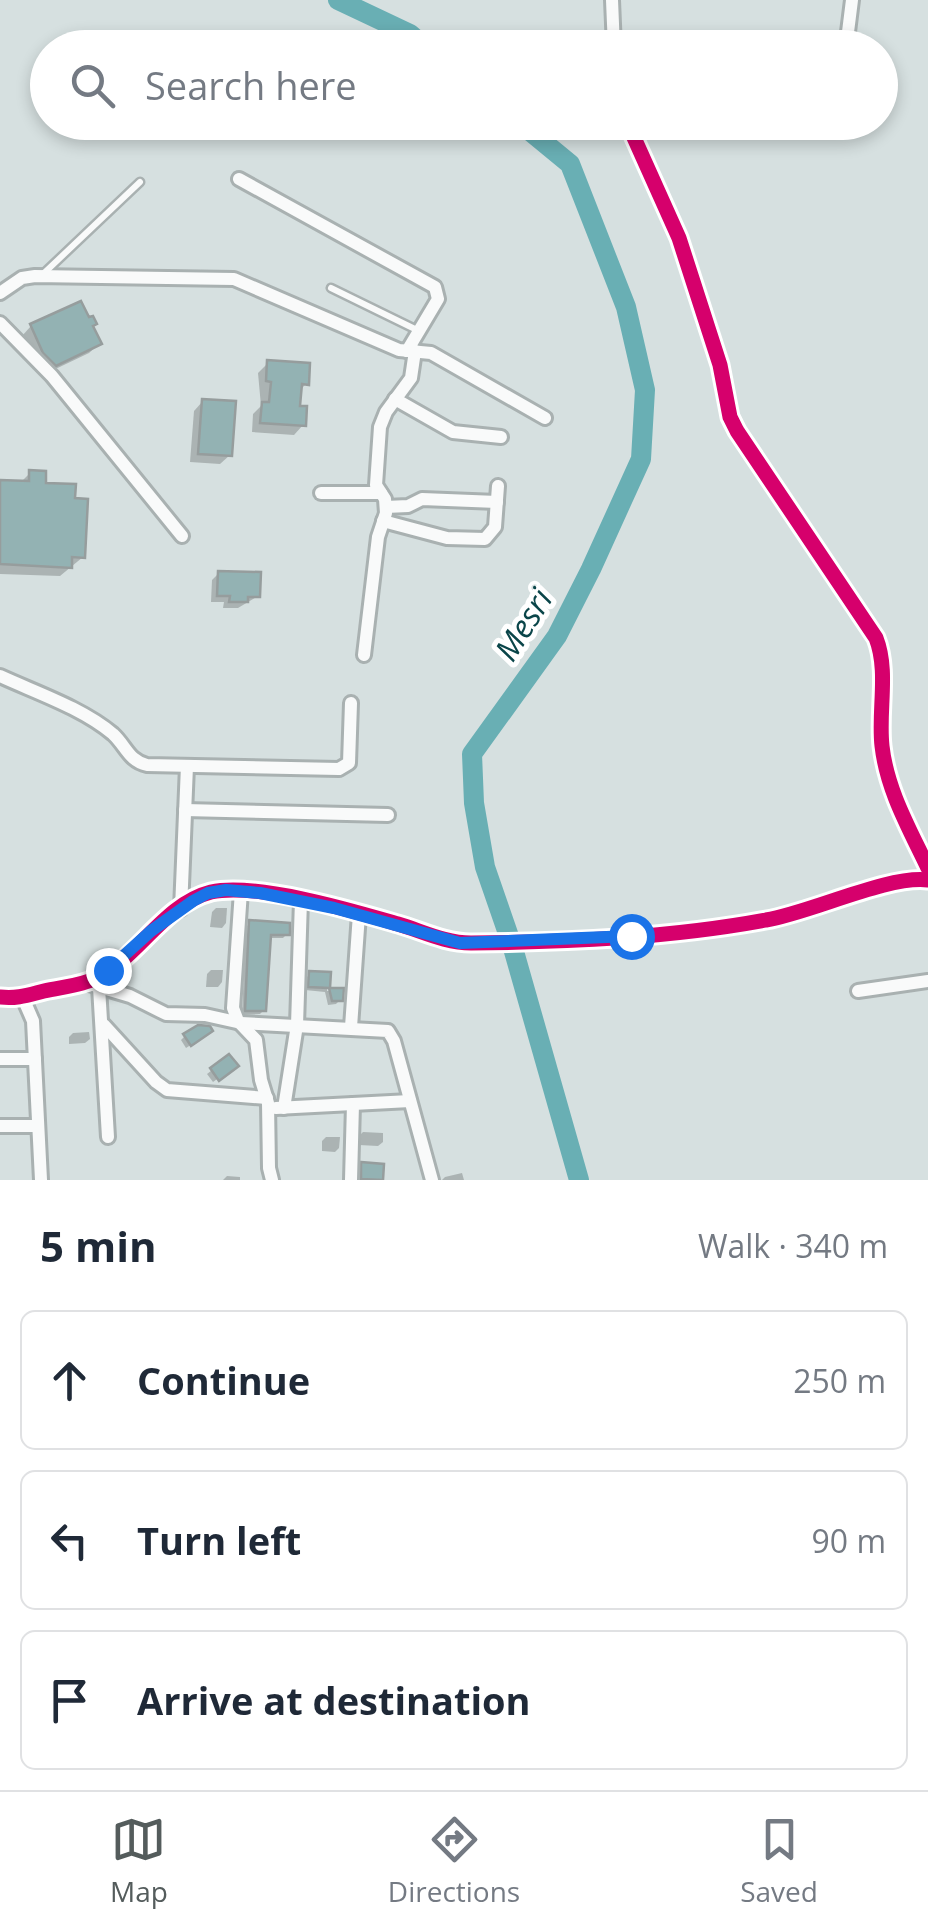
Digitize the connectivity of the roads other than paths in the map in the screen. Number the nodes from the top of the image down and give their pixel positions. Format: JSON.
{"nodes":[{"id":1,"x":612,"y":0,"type":"edge"},
{"id":2,"x":852,"y":0,"type":"edge"},
{"id":3,"x":613,"y":30,"type":"edge"},
{"id":4,"x":848,"y":30,"type":"edge"},
{"id":5,"x":635,"y":140,"type":"edge"},
{"id":6,"x":239,"y":179,"type":"dead end"},
{"id":7,"x":140,"y":182,"type":"dead end"},
{"id":8,"x":41,"y":276,"type":"junction"},
{"id":9,"x":332,"y":288,"type":"dead end"},
{"id":10,"x":0,"y":293,"type":"edge"},
{"id":11,"x":0,"y":323,"type":"edge"},
{"id":12,"x":419,"y":331,"type":"junction"},
{"id":13,"x":411,"y":351,"type":"junction"},
{"id":14,"x":396,"y":399,"type":"junction"},
{"id":15,"x":545,"y":418,"type":"dead end"},
{"id":16,"x":501,"y":438,"type":"dead end"},
{"id":17,"x":498,"y":486,"type":"dead end"},
{"id":18,"x":321,"y":492,"type":"dead end"},
{"id":19,"x":497,"y":502,"type":"junction"},
{"id":20,"x":383,"y":507,"type":"junction"},
{"id":21,"x":182,"y":536,"type":"dead end"},
{"id":22,"x":364,"y":655,"type":"dead end"},
{"id":23,"x":0,"y":676,"type":"edge"},
{"id":24,"x":351,"y":704,"type":"dead end"},
{"id":25,"x":187,"y":766,"type":"junction"},
{"id":26,"x":185,"y":810,"type":"junction"},
{"id":27,"x":388,"y":816,"type":"dead end"},
{"id":28,"x":926,"y":857,"type":"edge"},
{"id":29,"x":928,"y":880,"type":"edge"},
{"id":30,"x":241,"y":892,"type":"junction"},
{"id":31,"x":302,"y":900,"type":"junction"},
{"id":32,"x":181,"y":910,"type":"junction"},
{"id":33,"x":359,"y":914,"type":"junction"},
{"id":34,"x":928,"y":981,"type":"edge"},
{"id":35,"x":84,"y":982,"type":"junction"},
{"id":36,"x":99,"y":987,"type":"junction"},
{"id":37,"x":858,"y":991,"type":"dead end"},
{"id":38,"x":0,"y":997,"type":"edge"},
{"id":39,"x":23,"y":998,"type":"junction"},
{"id":40,"x":241,"y":1023,"type":"junction"},
{"id":41,"x":104,"y":1024,"type":"junction"},
{"id":42,"x":297,"y":1025,"type":"junction"},
{"id":43,"x":351,"y":1028,"type":"junction"},
{"id":44,"x":35,"y":1059,"type":"junction"},
{"id":45,"x":0,"y":1060,"type":"edge"},
{"id":46,"x":410,"y":1101,"type":"junction"},
{"id":47,"x":353,"y":1104,"type":"junction"},
{"id":48,"x":273,"y":1105,"type":"junction"},
{"id":49,"x":0,"y":1126,"type":"edge"},
{"id":50,"x":38,"y":1126,"type":"junction"},
{"id":51,"x":108,"y":1137,"type":"dead end"},
{"id":52,"x":267,"y":1176,"type":"edge"},
{"id":53,"x":41,"y":1180,"type":"edge"},
{"id":54,"x":351,"y":1180,"type":"edge"},
{"id":55,"x":432,"y":1180,"type":"edge"}],
"edges":[{"from":1,"to":3,"type":"street"},
{"from":2,"to":4,"type":"street"},
{"from":5,"to":28,"type":"street"},
{"from":6,"to":12,"type":"street"},
{"from":7,"to":8,"type":"lane"},
{"from":8,"to":10,"type":"street"},
{"from":8,"to":13,"type":"street"},
{"from":9,"to":12,"type":"lane"},
{"from":11,"to":21,"type":"street"},
{"from":12,"to":13,"type":"street"},
{"from":13,"to":14,"type":"street"},
{"from":13,"to":15,"type":"street"},
{"from":14,"to":16,"type":"street"},
{"from":14,"to":20,"type":"street"},
{"from":17,"to":19,"type":"street"},
{"from":18,"to":20,"type":"street"},
{"from":19,"to":20,"type":"street"},
{"from":19,"to":20,"type":"street"},
{"from":20,"to":22,"type":"street"},
{"from":23,"to":25,"type":"street"},
{"from":24,"to":25,"type":"street"},
{"from":25,"to":26,"type":"street"},
{"from":26,"to":27,"type":"street"},
{"from":26,"to":32,"type":"street"},
{"from":29,"to":33,"type":"street"},
{"from":30,"to":31,"type":"street"},
{"from":30,"to":32,"type":"street"},
{"from":30,"to":40,"type":"street"},
{"from":31,"to":33,"type":"street"},
{"from":31,"to":42,"type":"street"},
{"from":32,"to":35,"type":"street"},
{"from":33,"to":43,"type":"street"},
{"from":34,"to":37,"type":"street"},
{"from":35,"to":36,"type":"street"},
{"from":35,"to":39,"type":"street"},
{"from":36,"to":40,"type":"street"},
{"from":36,"to":41,"type":"street"},
{"from":38,"to":39,"type":"street"},
{"from":39,"to":44,"type":"street"},
{"from":40,"to":42,"type":"street"},
{"from":40,"to":48,"type":"street"},
{"from":41,"to":48,"type":"street"},
{"from":41,"to":51,"type":"street"},
{"from":42,"to":43,"type":"street"},
{"from":42,"to":48,"type":"street"},
{"from":43,"to":46,"type":"street"},
{"from":44,"to":45,"type":"street"},
{"from":44,"to":50,"type":"street"},
{"from":46,"to":47,"type":"street"},
{"from":46,"to":55,"type":"street"},
{"from":47,"to":48,"type":"street"},
{"from":47,"to":54,"type":"street"},
{"from":48,"to":52,"type":"street"},
{"from":49,"to":50,"type":"street"},
{"from":50,"to":53,"type":"street"}]}
